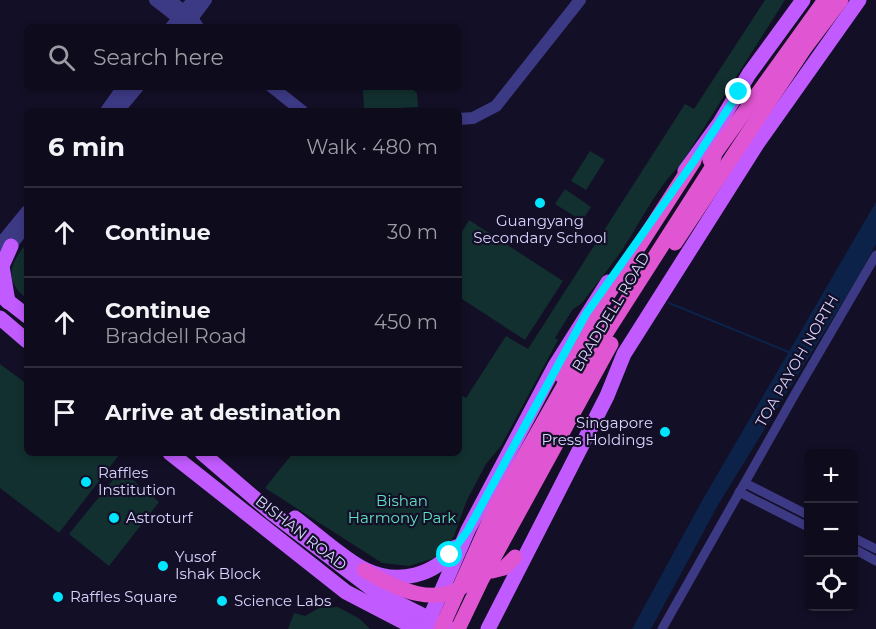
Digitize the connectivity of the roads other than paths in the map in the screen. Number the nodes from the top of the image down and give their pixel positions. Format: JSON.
{"nodes":[{"id":1,"x":155,"y":0,"type":"edge"},
{"id":2,"x":170,"y":0,"type":"edge"},
{"id":3,"x":193,"y":0,"type":"edge"},
{"id":4,"x":206,"y":0,"type":"edge"},
{"id":5,"x":580,"y":0,"type":"edge"},
{"id":6,"x":803,"y":0,"type":"edge"},
{"id":7,"x":825,"y":0,"type":"edge"},
{"id":8,"x":841,"y":0,"type":"edge"},
{"id":9,"x":859,"y":0,"type":"edge"},
{"id":10,"x":186,"y":23,"type":"edge"},
{"id":11,"x":121,"y":90,"type":"edge"},
{"id":12,"x":136,"y":90,"type":"edge"},
{"id":13,"x":276,"y":90,"type":"edge"},
{"id":14,"x":108,"y":108,"type":"edge"},
{"id":15,"x":120,"y":108,"type":"edge"},
{"id":16,"x":298,"y":108,"type":"edge"},
{"id":17,"x":462,"y":119,"type":"edge"},
{"id":18,"x":716,"y":153,"type":"junction"},
{"id":19,"x":694,"y":161,"type":"junction"},
{"id":20,"x":24,"y":216,"type":"edge"},
{"id":21,"x":24,"y":228,"type":"edge"},
{"id":22,"x":5,"y":245,"type":"edge"},
{"id":23,"x":876,"y":255,"type":"edge"},
{"id":24,"x":0,"y":259,"type":"edge"},
{"id":25,"x":4,"y":298,"type":"edge"},
{"id":26,"x":24,"y":314,"type":"edge"},
{"id":27,"x":0,"y":318,"type":"edge"},
{"id":28,"x":589,"y":334,"type":"junction"},
{"id":29,"x":24,"y":338,"type":"edge"},
{"id":30,"x":624,"y":354,"type":"junction"},
{"id":31,"x":174,"y":456,"type":"edge"},
{"id":32,"x":206,"y":456,"type":"edge"},
{"id":33,"x":218,"y":466,"type":"junction"},
{"id":34,"x":745,"y":483,"type":"junction"},
{"id":35,"x":740,"y":492,"type":"junction"},
{"id":36,"x":804,"y":513,"type":"edge"},
{"id":37,"x":804,"y":525,"type":"edge"},
{"id":38,"x":468,"y":530,"type":"junction"},
{"id":39,"x":858,"y":540,"type":"edge"},
{"id":40,"x":876,"y":549,"type":"edge"},
{"id":41,"x":858,"y":551,"type":"edge"},
{"id":42,"x":515,"y":557,"type":"junction"},
{"id":43,"x":483,"y":561,"type":"junction"},
{"id":44,"x":876,"y":561,"type":"edge"},
{"id":45,"x":364,"y":570,"type":"junction"},
{"id":46,"x":346,"y":592,"type":"junction"},
{"id":47,"x":439,"y":596,"type":"junction"},
{"id":48,"x":428,"y":626,"type":"edge"},
{"id":49,"x":390,"y":629,"type":"edge"},
{"id":50,"x":450,"y":629,"type":"edge"},
{"id":51,"x":458,"y":629,"type":"edge"},
{"id":52,"x":479,"y":629,"type":"edge"},
{"id":53,"x":488,"y":629,"type":"edge"},
{"id":54,"x":662,"y":629,"type":"edge"}],
"edges":[{"from":1,"to":10,"type":"street"},
{"from":2,"to":10,"type":"street"},
{"from":3,"to":10,"type":"street"},
{"from":4,"to":10,"type":"street"},
{"from":5,"to":17,"type":"street"},
{"from":6,"to":19,"type":"main road","name":"BRADDELL ROAD"},
{"from":7,"to":18,"type":"highway","name":"BRADDELL ROAD"},
{"from":8,"to":51,"type":"highway","name":"BRADDELL ROAD","bridge":true},
{"from":9,"to":30,"type":"main road"},
{"from":11,"to":14,"type":"street"},
{"from":12,"to":15,"type":"street"},
{"from":13,"to":16,"type":"street"},
{"from":18,"to":28,"type":"highway","name":"BRADDELL ROAD"},
{"from":18,"to":43,"type":"highway"},
{"from":19,"to":28,"type":"highway"},
{"from":19,"to":38,"type":"main road","name":"BRADDELL ROAD"},
{"from":20,"to":22,"type":"street"},
{"from":21,"to":22,"type":"street"},
{"from":22,"to":24,"type":"street"},
{"from":22,"to":25,"type":"main road"},
{"from":23,"to":34,"type":"street","name":"TOA PAYOH NORTH"},
{"from":25,"to":26,"type":"main road"},
{"from":27,"to":29,"type":"main road"},
{"from":28,"to":48,"type":"highway","bridge":true},
{"from":30,"to":42,"type":"main road"},
{"from":30,"to":53,"type":"main road"},
{"from":31,"to":46,"type":"main road","name":"BISHAN ROAD"},
{"from":32,"to":33,"type":"main road","name":"BISHAN ROAD"},
{"from":33,"to":45,"type":"main road"},
{"from":33,"to":48,"type":"main road","name":"BISHAN ROAD"},
{"from":34,"to":35,"type":"street","name":"TOA PAYOH NORTH"},
{"from":34,"to":36,"type":"street"},
{"from":35,"to":37,"type":"street"},
{"from":35,"to":54,"type":"street","name":"TOA PAYOH NORTH"},
{"from":38,"to":45,"type":"main road"},
{"from":38,"to":47,"type":"main road","name":"BRADDELL ROAD"},
{"from":39,"to":40,"type":"street"},
{"from":41,"to":44,"type":"street"},
{"from":42,"to":43,"type":"highway"},
{"from":42,"to":52,"type":"main road"},
{"from":43,"to":47,"type":"highway"},
{"from":45,"to":47,"type":"highway"},
{"from":46,"to":48,"type":"main road","name":"BISHAN ROAD"},
{"from":46,"to":49,"type":"main road"},
{"from":47,"to":48,"type":"main road","name":"BRADDELL ROAD"},
{"from":48,"to":50,"type":"main road"}]}
